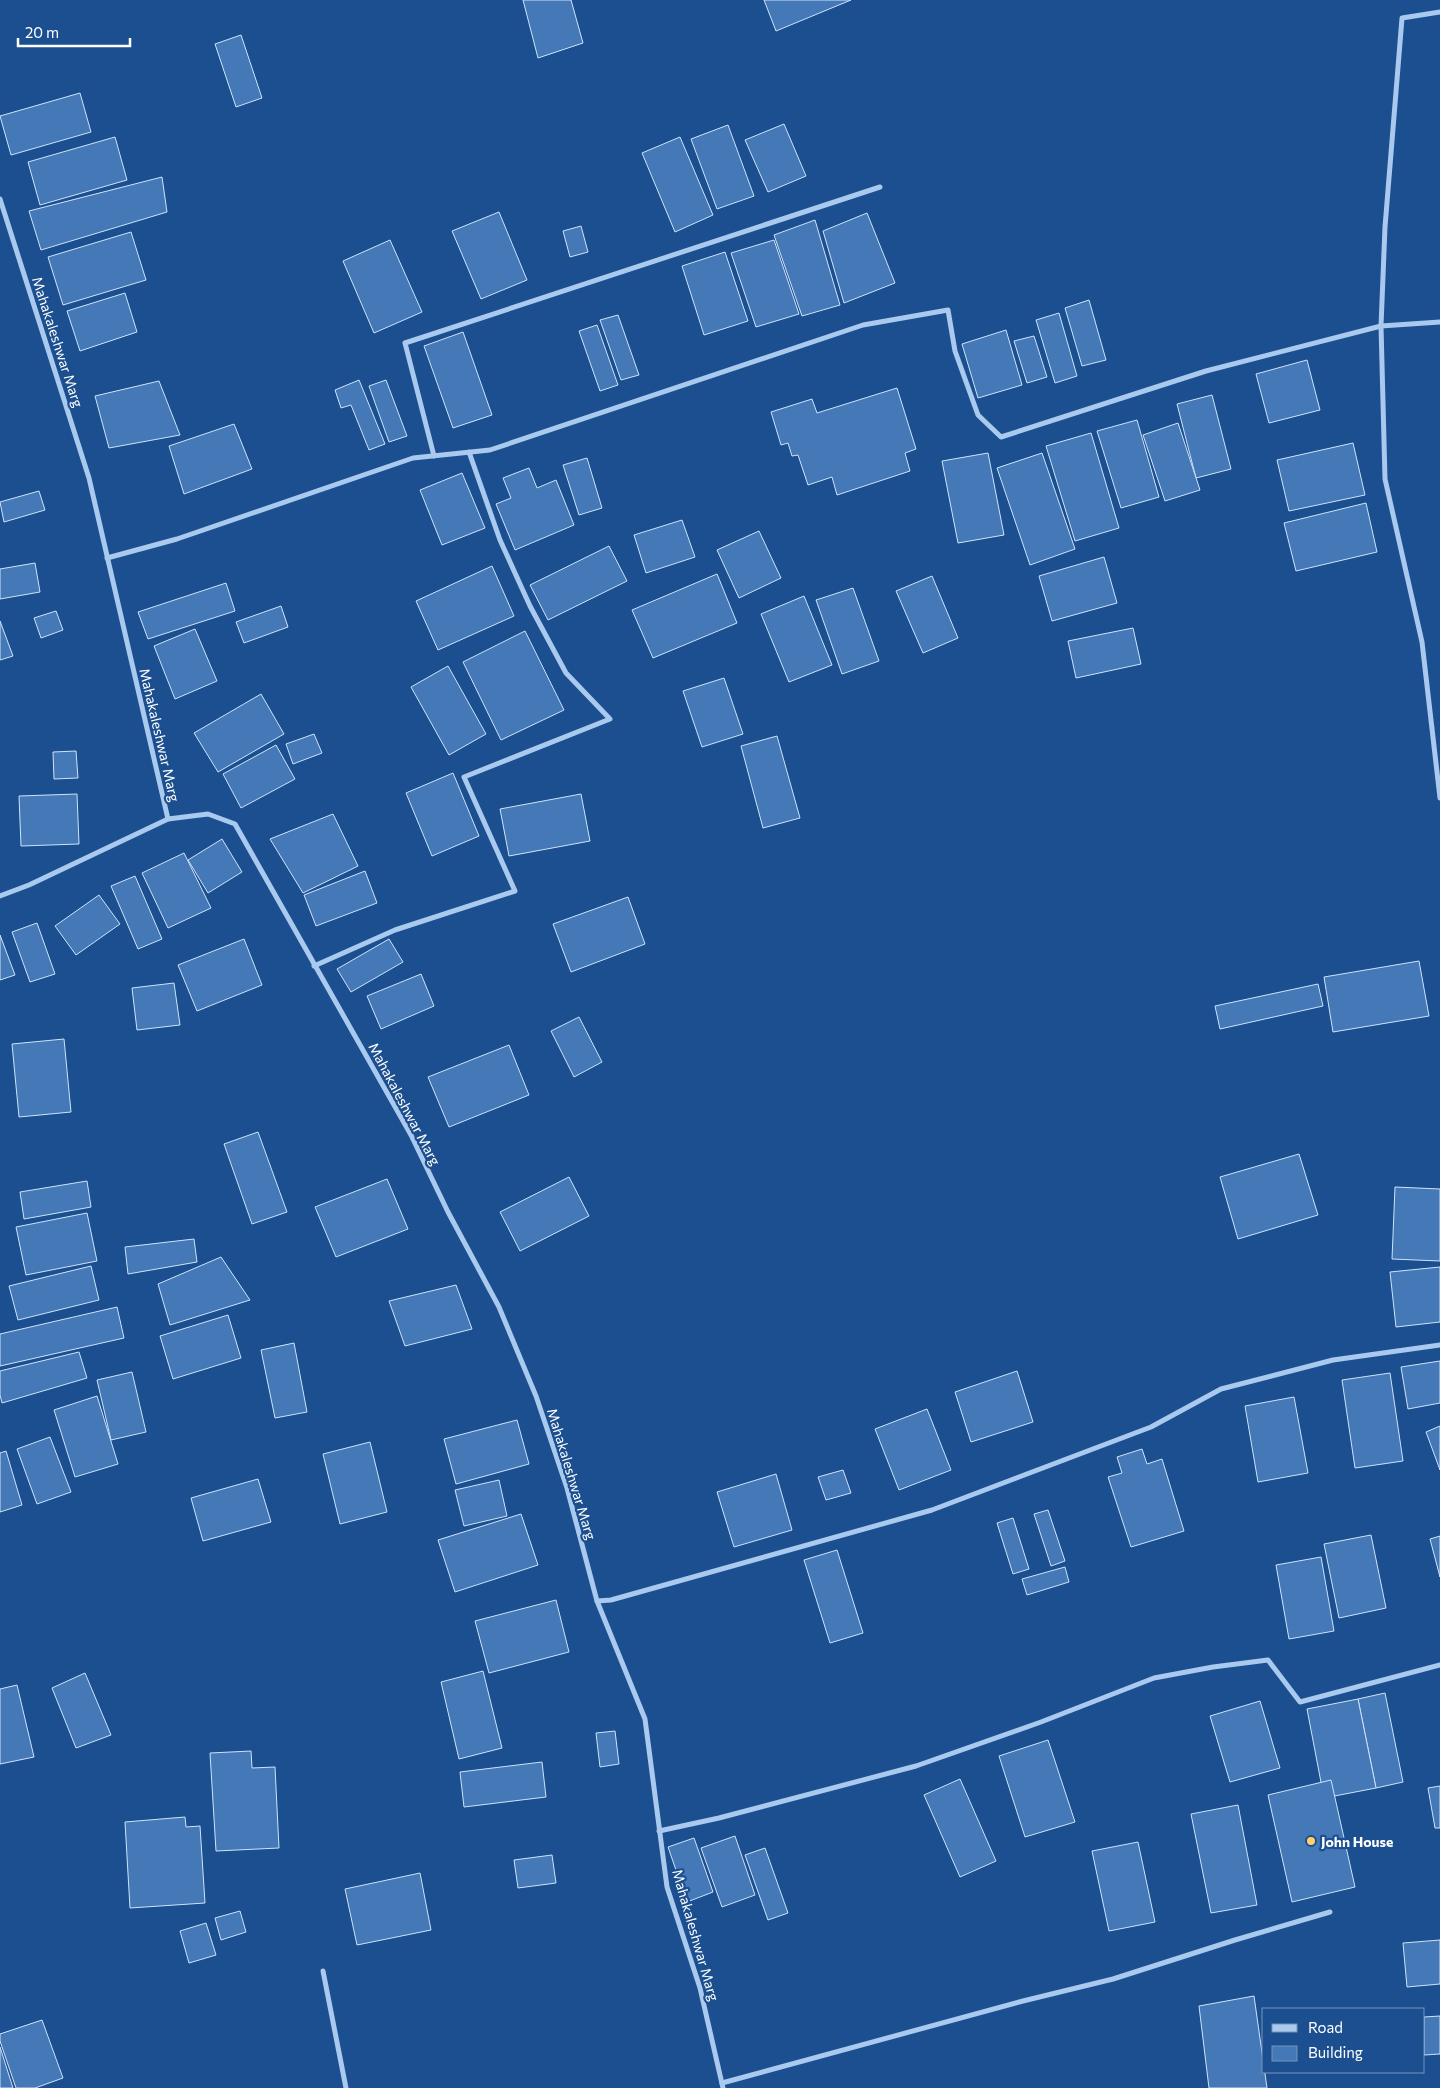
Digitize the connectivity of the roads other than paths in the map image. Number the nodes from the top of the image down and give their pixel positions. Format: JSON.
{"nodes":[{"id":1,"x":1440,"y":12,"type":"edge"},
{"id":2,"x":880,"y":187,"type":"dead end"},
{"id":3,"x":0,"y":199,"type":"edge"},
{"id":4,"x":1440,"y":322,"type":"edge"},
{"id":5,"x":1381,"y":326,"type":"junction"},
{"id":6,"x":469,"y":452,"type":"junction"},
{"id":7,"x":434,"y":456,"type":"junction"},
{"id":8,"x":107,"y":558,"type":"junction"},
{"id":9,"x":1440,"y":798,"type":"edge"},
{"id":10,"x":168,"y":819,"type":"junction"},
{"id":11,"x":0,"y":896,"type":"edge"},
{"id":12,"x":314,"y":966,"type":"junction"},
{"id":13,"x":1440,"y":1345,"type":"edge"},
{"id":14,"x":597,"y":1601,"type":"junction"},
{"id":15,"x":1440,"y":1665,"type":"edge"},
{"id":16,"x":659,"y":1831,"type":"junction"},
{"id":17,"x":1330,"y":1912,"type":"dead end"},
{"id":18,"x":323,"y":1971,"type":"dead end"},
{"id":19,"x":722,"y":2086,"type":"edge"},
{"id":20,"x":346,"y":2088,"type":"edge"}],
"edges":[{"from":1,"to":5,"type":"street"},
{"from":2,"to":7,"type":"street"},
{"from":3,"to":8,"type":"street","name":"Mahakaleshwar Marg"},
{"from":4,"to":5,"type":"street"},
{"from":5,"to":6,"type":"street"},
{"from":5,"to":9,"type":"street"},
{"from":6,"to":7,"type":"street"},
{"from":6,"to":12,"type":"street"},
{"from":7,"to":8,"type":"street"},
{"from":8,"to":10,"type":"street","name":"Mahakaleshwar Marg"},
{"from":10,"to":11,"type":"street"},
{"from":10,"to":12,"type":"street","name":"Mahakaleshwar Marg"},
{"from":12,"to":14,"type":"street","name":"Mahakaleshwar Marg"},
{"from":13,"to":14,"type":"street"},
{"from":14,"to":16,"type":"street","name":"Mahakaleshwar Marg"},
{"from":15,"to":16,"type":"street"},
{"from":16,"to":19,"type":"street","name":"Mahakaleshwar Marg"},
{"from":17,"to":19,"type":"street"},
{"from":18,"to":20,"type":"street"}]}
